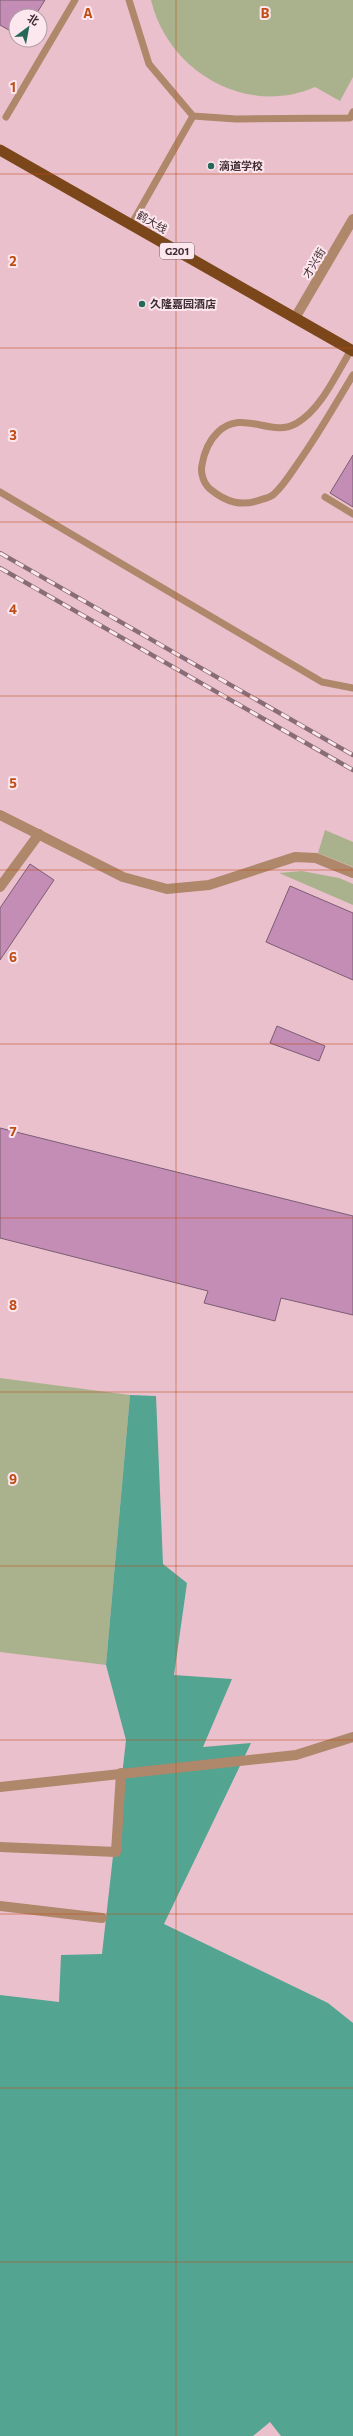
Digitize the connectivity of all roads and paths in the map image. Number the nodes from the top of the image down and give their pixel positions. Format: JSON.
{"nodes":[{"id":1,"x":75,"y":0,"type":"edge"},
{"id":2,"x":129,"y":0,"type":"edge"},
{"id":3,"x":353,"y":112,"type":"edge"},
{"id":4,"x":193,"y":116,"type":"junction"},
{"id":5,"x":6,"y":118,"type":"dead end"},
{"id":6,"x":0,"y":150,"type":"edge"},
{"id":7,"x":353,"y":219,"type":"edge"},
{"id":8,"x":131,"y":225,"type":"junction"},
{"id":9,"x":295,"y":318,"type":"junction"},
{"id":10,"x":352,"y":351,"type":"edge"},
{"id":11,"x":353,"y":375,"type":"edge"},
{"id":12,"x":0,"y":492,"type":"edge"},
{"id":13,"x":325,"y":497,"type":"dead end"},
{"id":14,"x":353,"y":514,"type":"edge"},
{"id":15,"x":353,"y":688,"type":"edge"},
{"id":16,"x":0,"y":815,"type":"edge"},
{"id":17,"x":39,"y":834,"type":"junction"},
{"id":18,"x":353,"y":873,"type":"edge"},
{"id":19,"x":0,"y":887,"type":"edge"},
{"id":20,"x":353,"y":1737,"type":"edge"},
{"id":21,"x":121,"y":1773,"type":"junction"},
{"id":22,"x":0,"y":1787,"type":"edge"},
{"id":23,"x":0,"y":1847,"type":"edge"},
{"id":24,"x":0,"y":1906,"type":"edge"},
{"id":25,"x":102,"y":1918,"type":"dead end"}],
"edges":[{"from":1,"to":5,"type":"lane"},
{"from":2,"to":4,"type":"lane"},
{"from":3,"to":4,"type":"lane"},
{"from":4,"to":8,"type":"lane"},
{"from":6,"to":8,"type":"highway","name":"鹤大线","number":"G201"},
{"from":7,"to":9,"type":"street","name":"才兴街"},
{"from":8,"to":9,"type":"highway","name":"鹤大线","number":"G201"},
{"from":9,"to":10,"type":"highway","name":"鹤大线","number":"G201"},
{"from":10,"to":11,"type":"lane"},
{"from":12,"to":15,"type":"lane"},
{"from":13,"to":14,"type":"lane"},
{"from":16,"to":17,"type":"street"},
{"from":17,"to":18,"type":"street"},
{"from":17,"to":19,"type":"street"},
{"from":20,"to":21,"type":"street"},
{"from":21,"to":22,"type":"street"},
{"from":21,"to":23,"type":"street"},
{"from":24,"to":25,"type":"street"}]}
